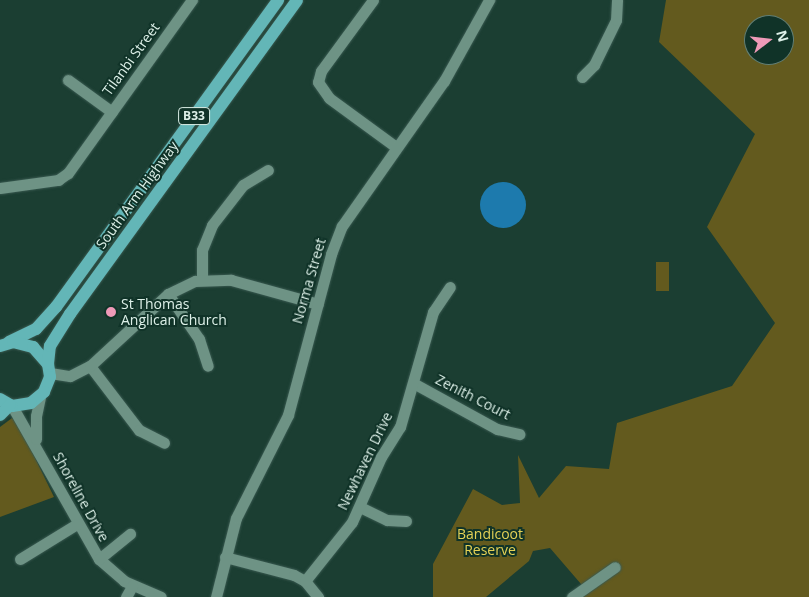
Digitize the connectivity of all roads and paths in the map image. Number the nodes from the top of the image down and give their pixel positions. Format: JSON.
{"nodes":[{"id":1,"x":192,"y":0,"type":"edge"},
{"id":2,"x":278,"y":0,"type":"edge"},
{"id":3,"x":297,"y":0,"type":"edge"},
{"id":4,"x":372,"y":0,"type":"edge"},
{"id":5,"x":489,"y":0,"type":"edge"},
{"id":6,"x":617,"y":0,"type":"edge"},
{"id":7,"x":582,"y":77,"type":"dead end"},
{"id":8,"x":68,"y":80,"type":"dead end"},
{"id":9,"x":112,"y":112,"type":"junction"},
{"id":10,"x":396,"y":147,"type":"junction"},
{"id":11,"x":268,"y":170,"type":"dead end"},
{"id":12,"x":0,"y":188,"type":"edge"},
{"id":13,"x":202,"y":280,"type":"junction"},
{"id":14,"x":450,"y":287,"type":"dead end"},
{"id":15,"x":168,"y":294,"type":"junction"},
{"id":16,"x":318,"y":304,"type":"junction"},
{"id":17,"x":4,"y":343,"type":"edge"},
{"id":18,"x":90,"y":366,"type":"junction"},
{"id":19,"x":208,"y":366,"type":"dead end"},
{"id":20,"x":49,"y":368,"type":"junction"},
{"id":21,"x":414,"y":384,"type":"junction"},
{"id":22,"x":40,"y":397,"type":"junction"},
{"id":23,"x":7,"y":403,"type":"edge"},
{"id":24,"x":0,"y":415,"type":"edge"},
{"id":25,"x":519,"y":434,"type":"dead end"},
{"id":26,"x":164,"y":443,"type":"dead end"},
{"id":27,"x":38,"y":448,"type":"junction"},
{"id":28,"x":360,"y":507,"type":"junction"},
{"id":29,"x":406,"y":522,"type":"dead end"},
{"id":30,"x":77,"y":524,"type":"junction"},
{"id":31,"x":130,"y":534,"type":"dead end"},
{"id":32,"x":225,"y":557,"type":"junction"},
{"id":33,"x":20,"y":559,"type":"dead end"},
{"id":34,"x":99,"y":559,"type":"junction"},
{"id":35,"x":615,"y":567,"type":"dead end"},
{"id":36,"x":305,"y":581,"type":"junction"},
{"id":37,"x":132,"y":586,"type":"junction"},
{"id":38,"x":126,"y":597,"type":"edge"},
{"id":39,"x":161,"y":597,"type":"edge"},
{"id":40,"x":216,"y":597,"type":"edge"},
{"id":41,"x":318,"y":597,"type":"edge"},
{"id":42,"x":572,"y":597,"type":"edge"}],
"edges":[{"from":1,"to":9,"type":"street","name":"Tilanbi Street"},
{"from":2,"to":17,"type":"main road","name":"South Arm Highway","number":"B33"},
{"from":3,"to":20,"type":"main road","name":"South Arm Highway","number":"B33"},
{"from":4,"to":10,"type":"street"},
{"from":5,"to":10,"type":"street","name":"Norma Street"},
{"from":6,"to":7,"type":"street"},
{"from":8,"to":9,"type":"street","name":"Tilanbi Street"},
{"from":9,"to":12,"type":"street","name":"Tilanbi Street"},
{"from":10,"to":16,"type":"street","name":"Norma Street"},
{"from":11,"to":13,"type":"street"},
{"from":13,"to":15,"type":"street"},
{"from":13,"to":16,"type":"street"},
{"from":14,"to":21,"type":"street","name":"Newhaven Drive"},
{"from":15,"to":18,"type":"street"},
{"from":15,"to":19,"type":"street"},
{"from":16,"to":32,"type":"street","name":"Norma Street"},
{"from":17,"to":20,"type":"main road"},
{"from":18,"to":20,"type":"street"},
{"from":18,"to":26,"type":"street"},
{"from":20,"to":22,"type":"main road","number":"B33"},
{"from":21,"to":25,"type":"street","name":"Zenith Court"},
{"from":21,"to":28,"type":"street","name":"Newhaven Drive"},
{"from":22,"to":23,"type":"main road"},
{"from":22,"to":27,"type":"street","name":"Shoreline Drive"},
{"from":23,"to":24,"type":"main road"},
{"from":23,"to":27,"type":"street","name":"Shoreline Drive"},
{"from":27,"to":30,"type":"street","name":"Shoreline Drive"},
{"from":28,"to":29,"type":"street"},
{"from":28,"to":36,"type":"street","name":"Newhaven Drive"},
{"from":30,"to":33,"type":"street"},
{"from":30,"to":34,"type":"street","name":"Shoreline Drive"},
{"from":31,"to":34,"type":"street","name":"Shoreline Drive"},
{"from":32,"to":36,"type":"street"},
{"from":32,"to":40,"type":"street","name":"Norma Street"},
{"from":34,"to":37,"type":"street","name":"Shoreline Drive"},
{"from":35,"to":42,"type":"street"},
{"from":36,"to":41,"type":"street"},
{"from":37,"to":38,"type":"street"},
{"from":37,"to":39,"type":"street","name":"Shoreline Drive"}]}
